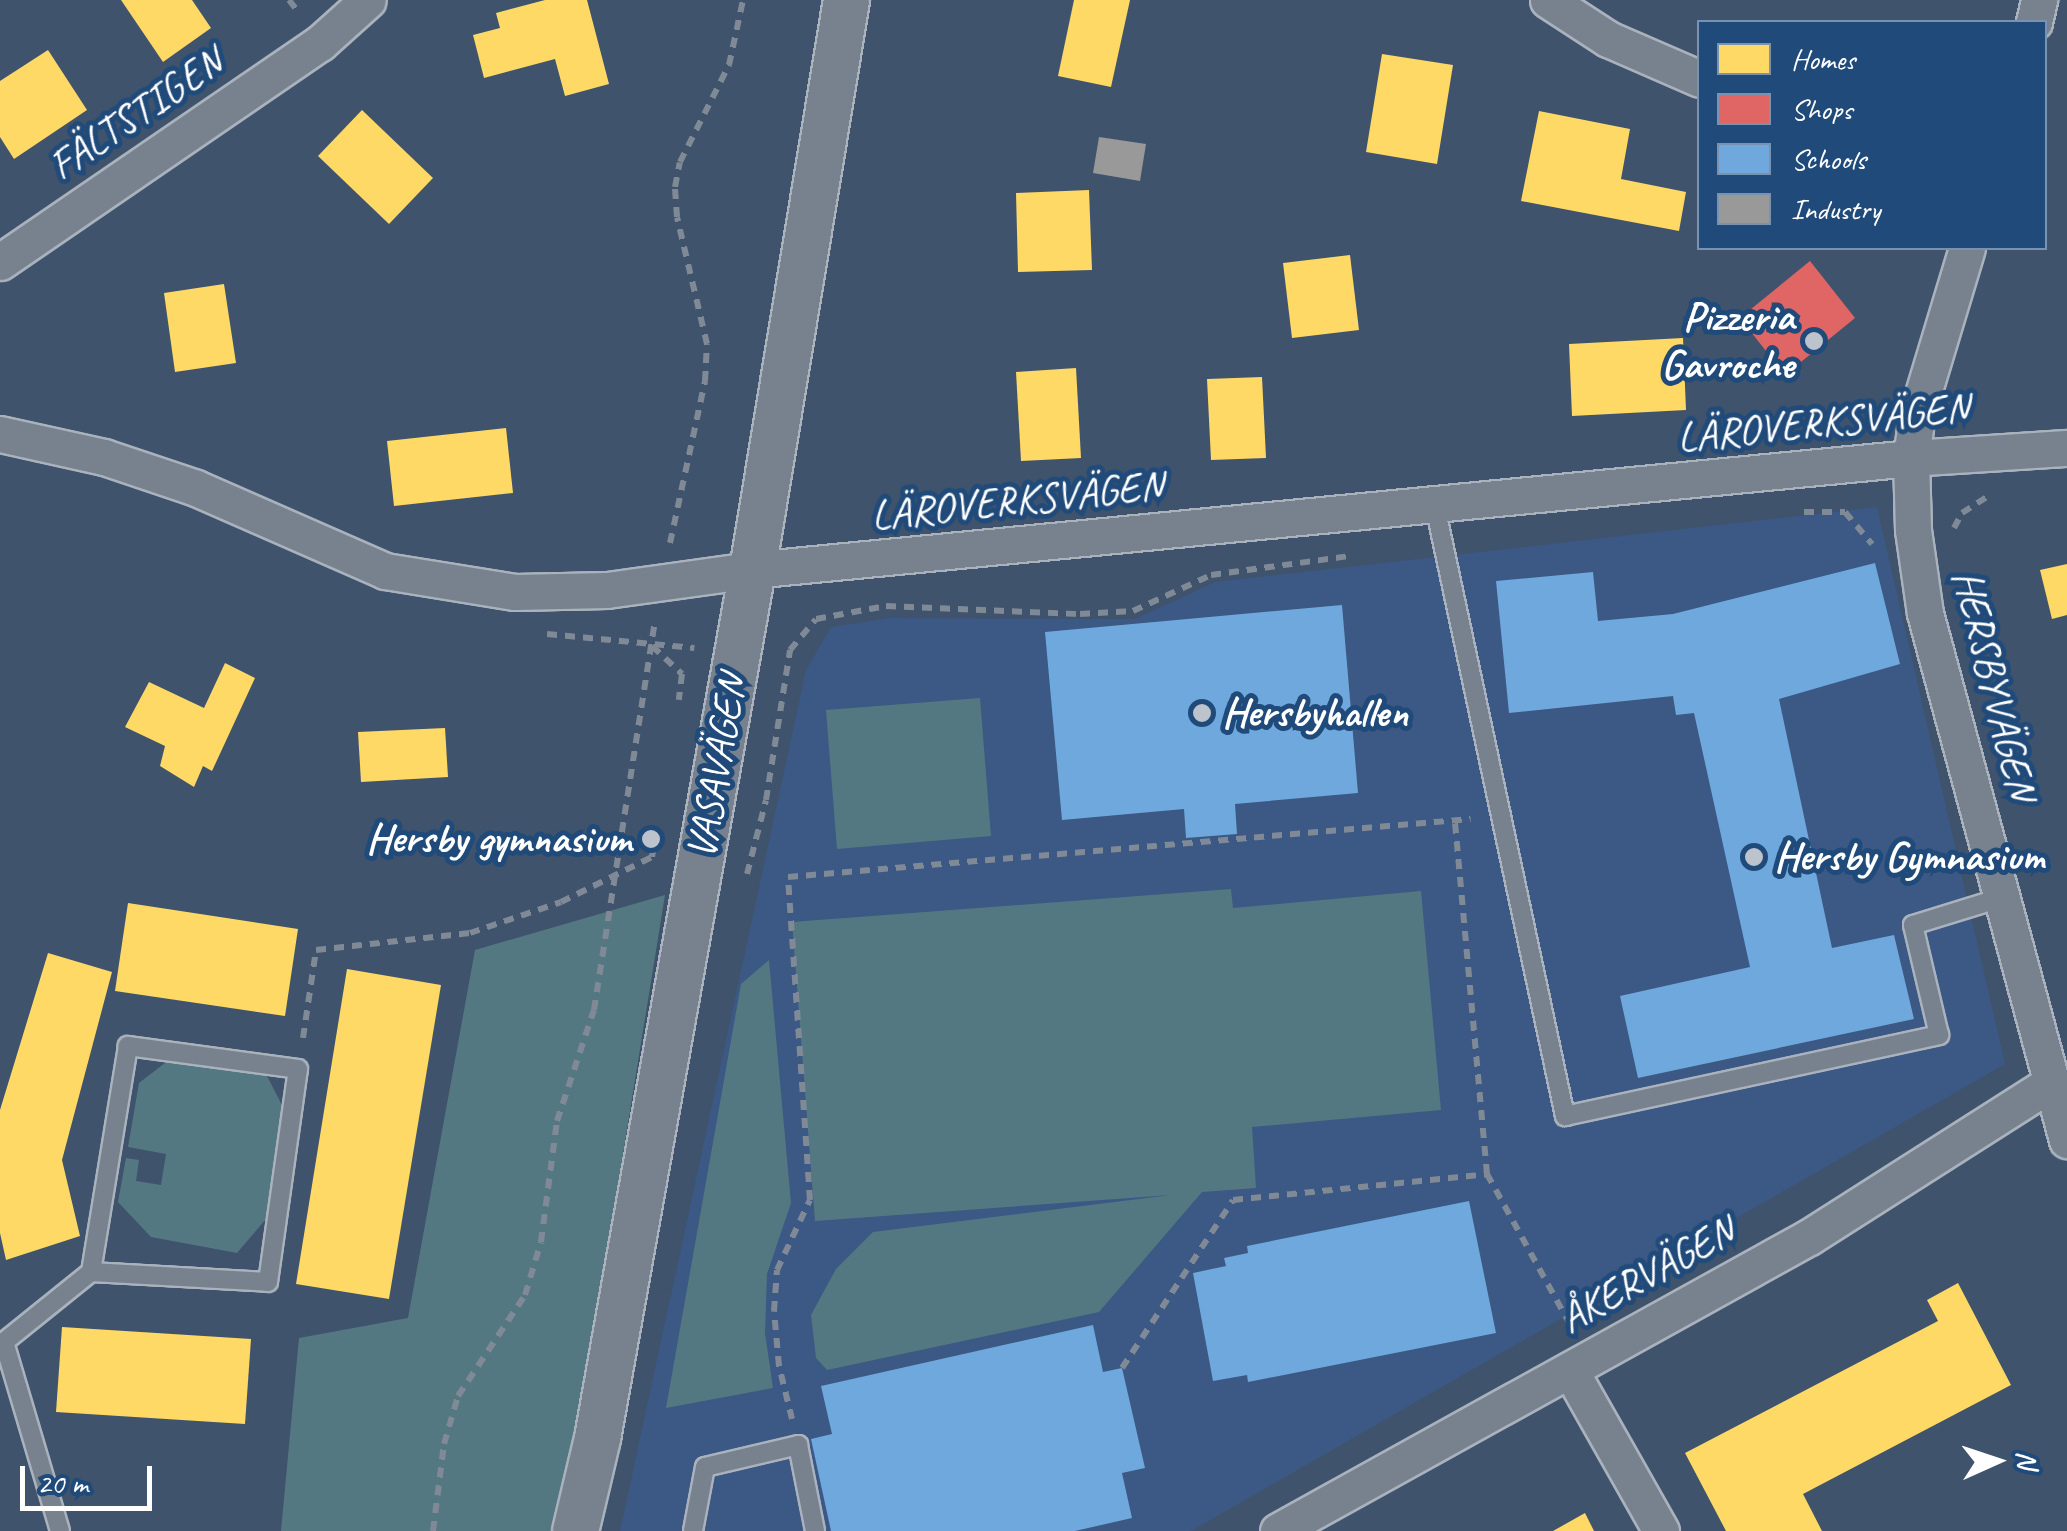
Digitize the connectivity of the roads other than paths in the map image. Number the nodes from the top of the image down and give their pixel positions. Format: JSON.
{"nodes":[{"id":1,"x":368,"y":0,"type":"edge"},
{"id":2,"x":846,"y":0,"type":"edge"},
{"id":3,"x":1548,"y":0,"type":"edge"},
{"id":4,"x":1697,"y":78,"type":"edge"},
{"id":5,"x":1966,"y":250,"type":"edge"},
{"id":6,"x":0,"y":262,"type":"edge"},
{"id":7,"x":0,"y":434,"type":"edge"},
{"id":8,"x":2067,"y":448,"type":"edge"},
{"id":9,"x":1911,"y":458,"type":"junction"},
{"id":10,"x":1434,"y":506,"type":"junction"},
{"id":11,"x":752,"y":570,"type":"junction"},
{"id":12,"x":2001,"y":898,"type":"junction"},
{"id":13,"x":2051,"y":1083,"type":"junction"},
{"id":14,"x":2067,"y":1140,"type":"edge"},
{"id":15,"x":91,"y":1272,"type":"junction"},
{"id":16,"x":1573,"y":1354,"type":"junction"},
{"id":17,"x":60,"y":1531,"type":"edge"},
{"id":18,"x":575,"y":1531,"type":"edge"},
{"id":19,"x":693,"y":1531,"type":"edge"},
{"id":20,"x":815,"y":1531,"type":"edge"},
{"id":21,"x":1278,"y":1531,"type":"edge"},
{"id":22,"x":1661,"y":1531,"type":"edge"}],
"edges":[{"from":1,"to":6,"type":"street","name":"FÄLTSTIGEN"},
{"from":2,"to":11,"type":"street","name":"VASAVÄGEN"},
{"from":3,"to":4,"type":"street"},
{"from":5,"to":9,"type":"street","name":"HERSBYVÄGEN"},
{"from":7,"to":11,"type":"street","name":"LÄROVERKSVÄGEN"},
{"from":8,"to":9,"type":"street","name":"LÄROVERKSVÄGEN"},
{"from":9,"to":10,"type":"street","name":"LÄROVERKSVÄGEN"},
{"from":9,"to":12,"type":"street","name":"HERSBYVÄGEN"},
{"from":10,"to":11,"type":"street","name":"LÄROVERKSVÄGEN"},
{"from":10,"to":12,"type":"lane"},
{"from":11,"to":18,"type":"street","name":"VASAVÄGEN"},
{"from":12,"to":13,"type":"street","name":"HERSBYVÄGEN"},
{"from":13,"to":14,"type":"street","name":"HERSBYVÄGEN"},
{"from":13,"to":16,"type":"street","name":"ÅKERVÄGEN"},
{"from":15,"to":15,"type":"lane"},
{"from":15,"to":17,"type":"lane"},
{"from":16,"to":21,"type":"street","name":"ÅKERVÄGEN"},
{"from":16,"to":22,"type":"street"},
{"from":19,"to":20,"type":"lane"}]}
